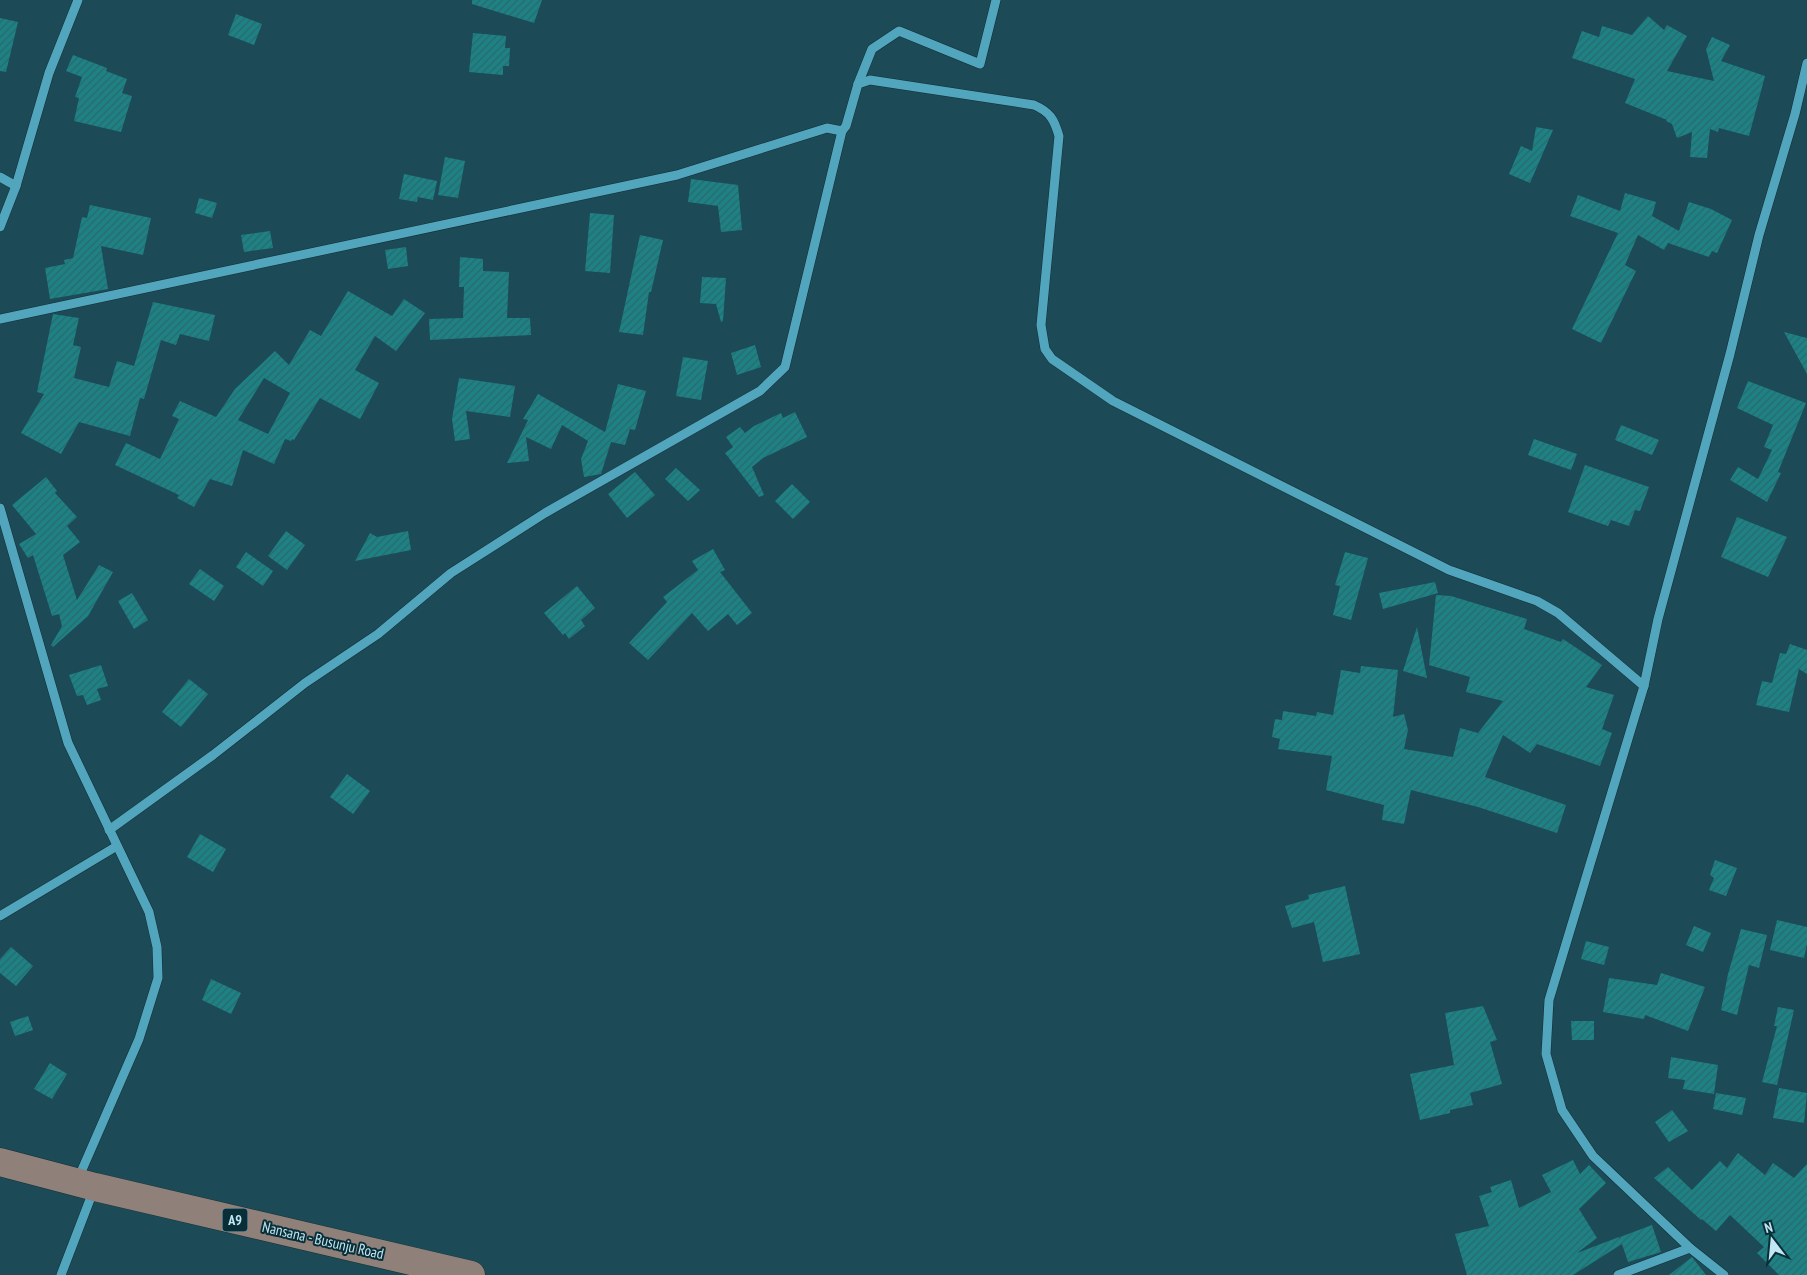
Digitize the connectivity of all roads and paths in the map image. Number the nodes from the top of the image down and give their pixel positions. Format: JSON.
{"nodes":[{"id":1,"x":78,"y":0,"type":"edge"},
{"id":2,"x":996,"y":0,"type":"edge"},
{"id":3,"x":1807,"y":63,"type":"edge"},
{"id":4,"x":858,"y":84,"type":"junction"},
{"id":5,"x":842,"y":131,"type":"junction"},
{"id":6,"x":0,"y":177,"type":"edge"},
{"id":7,"x":16,"y":186,"type":"junction"},
{"id":8,"x":0,"y":227,"type":"edge"},
{"id":9,"x":0,"y":319,"type":"edge"},
{"id":10,"x":0,"y":508,"type":"edge"},
{"id":11,"x":1644,"y":686,"type":"junction"},
{"id":12,"x":109,"y":830,"type":"junction"},
{"id":13,"x":117,"y":846,"type":"junction"},
{"id":14,"x":0,"y":916,"type":"edge"},
{"id":15,"x":0,"y":1162,"type":"edge"},
{"id":16,"x":86,"y":1184,"type":"junction"},
{"id":17,"x":1690,"y":1248,"type":"junction"},
{"id":18,"x":61,"y":1275,"type":"edge"},
{"id":19,"x":471,"y":1275,"type":"edge"},
{"id":20,"x":1618,"y":1275,"type":"edge"},
{"id":21,"x":1724,"y":1275,"type":"edge"}],
"edges":[{"from":1,"to":7,"type":"street"},
{"from":2,"to":4,"type":"street"},
{"from":3,"to":11,"type":"street"},
{"from":4,"to":5,"type":"street"},
{"from":4,"to":11,"type":"street"},
{"from":5,"to":9,"type":"street"},
{"from":5,"to":12,"type":"street"},
{"from":6,"to":7,"type":"street"},
{"from":7,"to":8,"type":"street"},
{"from":10,"to":12,"type":"street"},
{"from":11,"to":17,"type":"street"},
{"from":12,"to":13,"type":"street"},
{"from":13,"to":14,"type":"street"},
{"from":13,"to":16,"type":"street"},
{"from":15,"to":16,"type":"main road","name":"Nansana - Busunju Road","number":"A9"},
{"from":16,"to":18,"type":"street"},
{"from":16,"to":19,"type":"main road","name":"Nansana - Busunju Road","number":"A9"},
{"from":17,"to":20,"type":"street"},
{"from":17,"to":21,"type":"street"}]}
